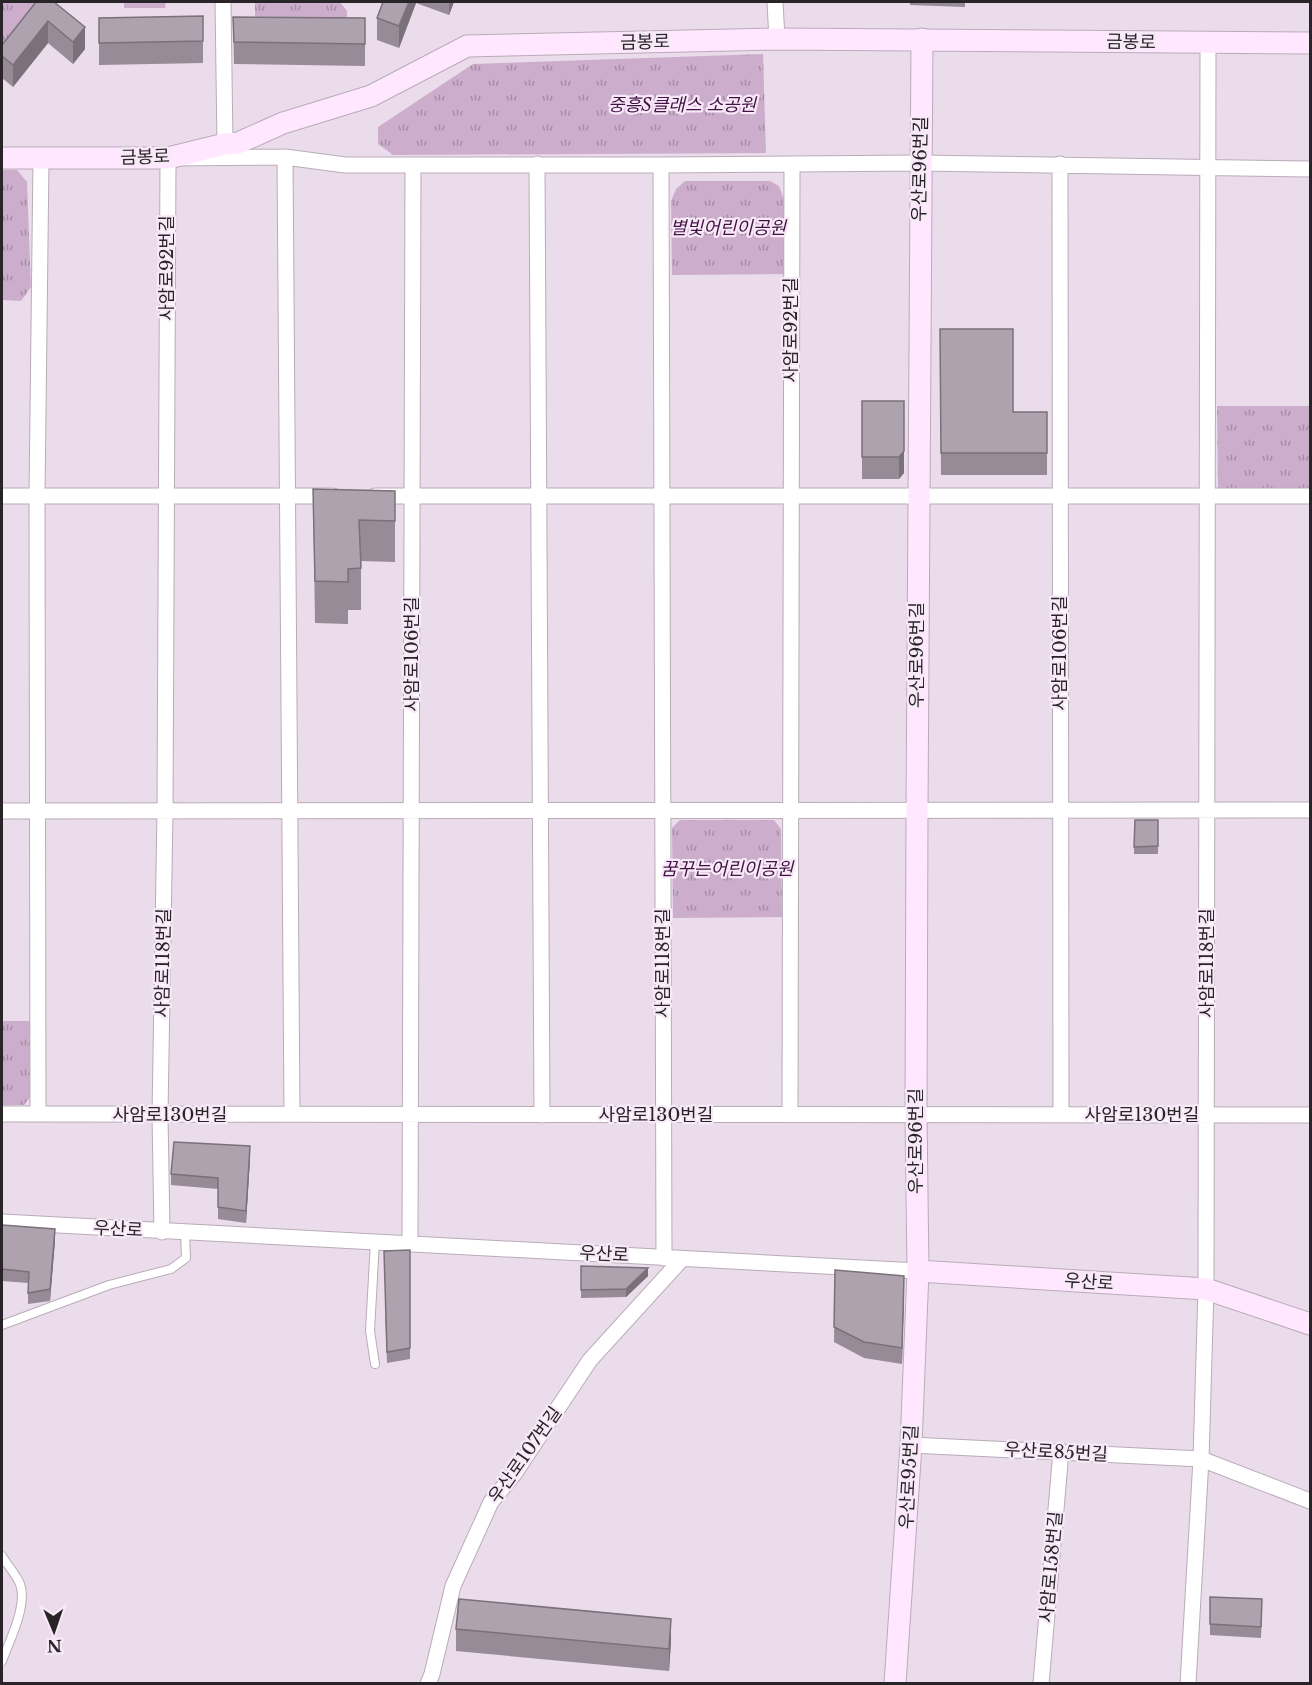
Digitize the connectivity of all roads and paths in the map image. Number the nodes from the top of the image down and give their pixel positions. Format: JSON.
{"nodes":[{"id":1,"x":223,"y":2,"type":"edge"},
{"id":2,"x":775,"y":2,"type":"edge"},
{"id":3,"x":777,"y":39,"type":"junction"},
{"id":4,"x":922,"y":39,"type":"junction"},
{"id":5,"x":1208,"y":43,"type":"junction"},
{"id":6,"x":1311,"y":43,"type":"edge"},
{"id":7,"x":225,"y":144,"type":"junction"},
{"id":8,"x":285,"y":157,"type":"junction"},
{"id":9,"x":2,"y":158,"type":"edge"},
{"id":10,"x":168,"y":158,"type":"junction"},
{"id":11,"x":40,"y":159,"type":"junction"},
{"id":12,"x":920,"y":163,"type":"junction"},
{"id":13,"x":537,"y":164,"type":"junction"},
{"id":14,"x":792,"y":164,"type":"junction"},
{"id":15,"x":1060,"y":164,"type":"junction"},
{"id":16,"x":413,"y":165,"type":"junction"},
{"id":17,"x":661,"y":165,"type":"junction"},
{"id":18,"x":1208,"y":167,"type":"junction"},
{"id":19,"x":1311,"y":169,"type":"edge"},
{"id":20,"x":2,"y":496,"type":"edge"},
{"id":21,"x":37,"y":496,"type":"junction"},
{"id":22,"x":165,"y":496,"type":"junction"},
{"id":23,"x":289,"y":496,"type":"junction"},
{"id":24,"x":413,"y":496,"type":"junction"},
{"id":25,"x":539,"y":496,"type":"junction"},
{"id":26,"x":662,"y":496,"type":"junction"},
{"id":27,"x":791,"y":496,"type":"junction"},
{"id":28,"x":918,"y":496,"type":"junction"},
{"id":29,"x":1060,"y":496,"type":"junction"},
{"id":30,"x":1209,"y":496,"type":"junction"},
{"id":31,"x":1311,"y":496,"type":"edge"},
{"id":32,"x":1208,"y":810,"type":"junction"},
{"id":33,"x":1311,"y":810,"type":"edge"},
{"id":34,"x":2,"y":811,"type":"edge"},
{"id":35,"x":38,"y":811,"type":"junction"},
{"id":36,"x":165,"y":811,"type":"junction"},
{"id":37,"x":663,"y":811,"type":"junction"},
{"id":38,"x":790,"y":811,"type":"junction"},
{"id":39,"x":916,"y":811,"type":"junction"},
{"id":40,"x":1060,"y":811,"type":"junction"},
{"id":41,"x":291,"y":812,"type":"junction"},
{"id":42,"x":411,"y":812,"type":"junction"},
{"id":43,"x":540,"y":812,"type":"junction"},
{"id":44,"x":2,"y":1114,"type":"edge"},
{"id":45,"x":38,"y":1114,"type":"junction"},
{"id":46,"x":292,"y":1114,"type":"junction"},
{"id":47,"x":160,"y":1115,"type":"junction"},
{"id":48,"x":410,"y":1115,"type":"junction"},
{"id":49,"x":542,"y":1115,"type":"junction"},
{"id":50,"x":664,"y":1115,"type":"junction"},
{"id":51,"x":790,"y":1115,"type":"junction"},
{"id":52,"x":916,"y":1115,"type":"junction"},
{"id":53,"x":1060,"y":1115,"type":"junction"},
{"id":54,"x":1207,"y":1115,"type":"junction"},
{"id":55,"x":1311,"y":1115,"type":"edge"},
{"id":56,"x":2,"y":1222,"type":"edge"},
{"id":57,"x":162,"y":1232,"type":"junction"},
{"id":58,"x":184,"y":1232,"type":"junction"},
{"id":59,"x":375,"y":1241,"type":"junction"},
{"id":60,"x":410,"y":1242,"type":"junction"},
{"id":61,"x":664,"y":1258,"type":"junction"},
{"id":62,"x":682,"y":1258,"type":"junction"},
{"id":63,"x":918,"y":1271,"type":"junction"},
{"id":64,"x":1206,"y":1289,"type":"junction"},
{"id":65,"x":1311,"y":1324,"type":"edge"},
{"id":66,"x":2,"y":1325,"type":"edge"},
{"id":67,"x":375,"y":1364,"type":"dead end"},
{"id":68,"x":911,"y":1445,"type":"junction"},
{"id":69,"x":1061,"y":1451,"type":"junction"},
{"id":70,"x":1201,"y":1459,"type":"junction"},
{"id":71,"x":1311,"y":1501,"type":"edge"},
{"id":72,"x":2,"y":1556,"type":"edge"},
{"id":73,"x":2,"y":1661,"type":"edge"},
{"id":74,"x":428,"y":1683,"type":"edge"},
{"id":75,"x":895,"y":1683,"type":"edge"},
{"id":76,"x":1041,"y":1683,"type":"edge"},
{"id":77,"x":1188,"y":1683,"type":"edge"}],
"edges":[{"from":1,"to":7,"type":"street"},
{"from":2,"to":3,"type":"street"},
{"from":3,"to":4,"type":"street","name":"금봉로"},
{"from":3,"to":7,"type":"street","name":"금봉로"},
{"from":4,"to":5,"type":"street","name":"금봉로"},
{"from":4,"to":12,"type":"street","name":"우산로96번길"},
{"from":5,"to":6,"type":"street","name":"금봉로"},
{"from":5,"to":18,"type":"street"},
{"from":7,"to":10,"type":"street","name":"금봉로"},
{"from":8,"to":10,"type":"street"},
{"from":8,"to":16,"type":"street"},
{"from":8,"to":23,"type":"street"},
{"from":9,"to":11,"type":"street","name":"금봉로"},
{"from":10,"to":11,"type":"street","name":"금봉로"},
{"from":10,"to":22,"type":"street","name":"사암로92번길"},
{"from":11,"to":21,"type":"street"},
{"from":12,"to":14,"type":"street"},
{"from":12,"to":15,"type":"street"},
{"from":12,"to":28,"type":"street","name":"우산로96번길"},
{"from":13,"to":16,"type":"street"},
{"from":13,"to":17,"type":"street"},
{"from":13,"to":25,"type":"street"},
{"from":14,"to":17,"type":"street"},
{"from":14,"to":27,"type":"street","name":"사암로92번길"},
{"from":15,"to":18,"type":"street"},
{"from":15,"to":29,"type":"street"},
{"from":16,"to":24,"type":"street"},
{"from":17,"to":26,"type":"street"},
{"from":18,"to":19,"type":"street"},
{"from":18,"to":30,"type":"street"},
{"from":20,"to":21,"type":"street"},
{"from":21,"to":22,"type":"street"},
{"from":21,"to":35,"type":"street"},
{"from":22,"to":23,"type":"street"},
{"from":22,"to":36,"type":"street"},
{"from":23,"to":24,"type":"street"},
{"from":23,"to":41,"type":"street"},
{"from":24,"to":25,"type":"street"},
{"from":24,"to":42,"type":"street","name":"사암로106번길"},
{"from":25,"to":26,"type":"street"},
{"from":25,"to":43,"type":"street"},
{"from":26,"to":27,"type":"street"},
{"from":26,"to":37,"type":"street"},
{"from":27,"to":28,"type":"street"},
{"from":27,"to":38,"type":"street"},
{"from":28,"to":29,"type":"street"},
{"from":28,"to":39,"type":"street","name":"우산로96번길"},
{"from":29,"to":30,"type":"street"},
{"from":29,"to":40,"type":"street","name":"사암로106번길"},
{"from":30,"to":31,"type":"street"},
{"from":30,"to":32,"type":"street"},
{"from":32,"to":33,"type":"street"},
{"from":32,"to":40,"type":"street"},
{"from":32,"to":54,"type":"street","name":"사암로118번길"},
{"from":34,"to":35,"type":"street"},
{"from":35,"to":36,"type":"street"},
{"from":35,"to":45,"type":"street"},
{"from":36,"to":41,"type":"street"},
{"from":36,"to":47,"type":"street","name":"사암로118번길"},
{"from":37,"to":38,"type":"street"},
{"from":37,"to":43,"type":"street"},
{"from":37,"to":50,"type":"street","name":"사암로118번길"},
{"from":38,"to":39,"type":"street"},
{"from":38,"to":51,"type":"street"},
{"from":39,"to":40,"type":"street"},
{"from":39,"to":52,"type":"street","name":"우산로96번길"},
{"from":40,"to":53,"type":"street"},
{"from":41,"to":42,"type":"street"},
{"from":41,"to":46,"type":"street"},
{"from":42,"to":43,"type":"street"},
{"from":42,"to":48,"type":"street"},
{"from":43,"to":49,"type":"street"},
{"from":44,"to":45,"type":"street","name":"사암로130번길"},
{"from":45,"to":47,"type":"street","name":"사암로130번길"},
{"from":46,"to":47,"type":"street","name":"사암로130번길"},
{"from":46,"to":48,"type":"street","name":"사암로130번길"},
{"from":47,"to":57,"type":"street","name":"사암로118번길"},
{"from":48,"to":49,"type":"street","name":"사암로130번길"},
{"from":48,"to":60,"type":"street"},
{"from":49,"to":50,"type":"street","name":"사암로130번길"},
{"from":50,"to":51,"type":"street","name":"사암로130번길"},
{"from":50,"to":61,"type":"street","name":"사암로118번길"},
{"from":51,"to":52,"type":"street","name":"사암로130번길"},
{"from":52,"to":53,"type":"street","name":"사암로130번길"},
{"from":52,"to":63,"type":"street","name":"우산로96번길"},
{"from":53,"to":54,"type":"street","name":"사암로130번길"},
{"from":54,"to":55,"type":"street","name":"사암로130번길"},
{"from":54,"to":64,"type":"street"},
{"from":56,"to":57,"type":"street","name":"우산로"},
{"from":57,"to":58,"type":"street","name":"우산로"},
{"from":58,"to":59,"type":"street","name":"우산로"},
{"from":58,"to":66,"type":"lane"},
{"from":59,"to":60,"type":"street","name":"우산로"},
{"from":59,"to":67,"type":"lane"},
{"from":60,"to":61,"type":"street","name":"우산로"},
{"from":61,"to":62,"type":"street","name":"우산로"},
{"from":62,"to":63,"type":"street","name":"우산로"},
{"from":62,"to":74,"type":"street","name":"우산로107번길"},
{"from":63,"to":64,"type":"street","name":"우산로"},
{"from":63,"to":68,"type":"street","name":"우산로95번길"},
{"from":64,"to":65,"type":"street","name":"우산로"},
{"from":64,"to":70,"type":"street"},
{"from":68,"to":69,"type":"street","name":"우산로85번길"},
{"from":68,"to":75,"type":"street","name":"우산로95번길"},
{"from":69,"to":70,"type":"street","name":"우산로85번길"},
{"from":69,"to":76,"type":"street","name":"사암로158번길"},
{"from":70,"to":71,"type":"street","name":"우산로85번길"},
{"from":70,"to":77,"type":"street"},
{"from":72,"to":73,"type":"lane"}]}
